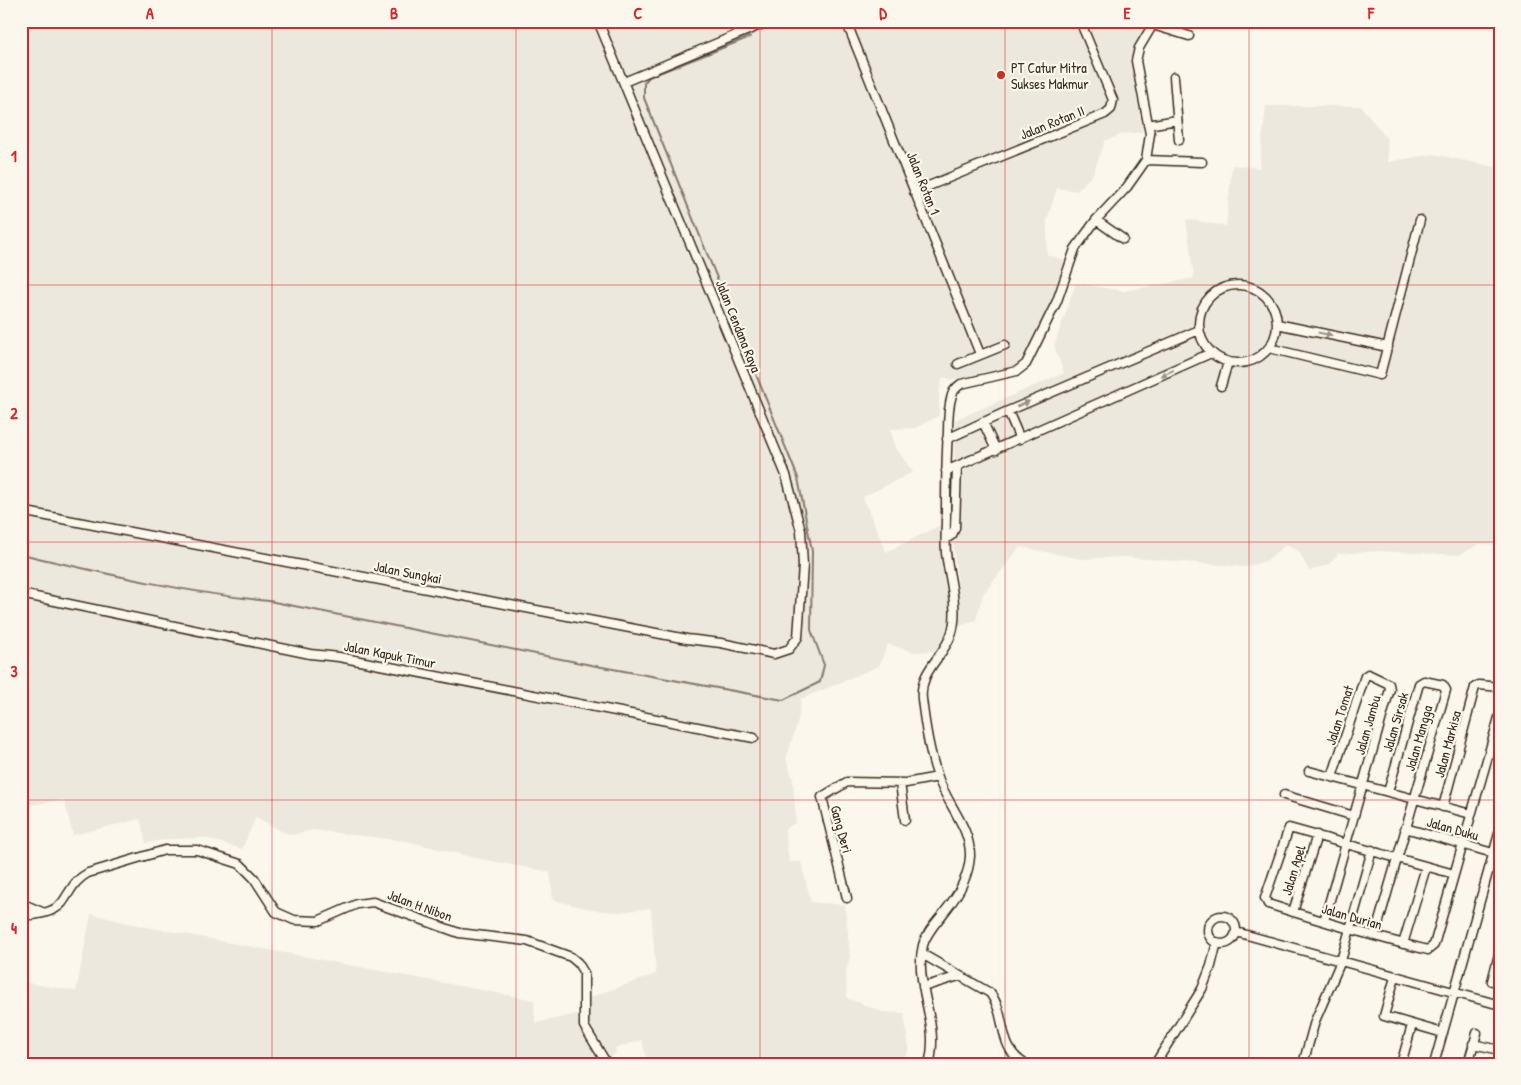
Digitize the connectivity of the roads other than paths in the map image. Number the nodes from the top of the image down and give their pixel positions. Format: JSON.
{"nodes":[{"id":1,"x":598,"y":21,"type":"edge"},
{"id":2,"x":770,"y":21,"type":"edge"},
{"id":3,"x":846,"y":21,"type":"edge"},
{"id":4,"x":1080,"y":21,"type":"edge"},
{"id":5,"x":1154,"y":23,"type":"edge"},
{"id":6,"x":1189,"y":36,"type":"dead end"},
{"id":7,"x":1174,"y":77,"type":"dead end"},
{"id":8,"x":624,"y":82,"type":"junction"},
{"id":9,"x":1177,"y":120,"type":"junction"},
{"id":10,"x":1148,"y":125,"type":"junction"},
{"id":11,"x":1179,"y":140,"type":"dead end"},
{"id":12,"x":1146,"y":160,"type":"junction"},
{"id":13,"x":1202,"y":162,"type":"dead end"},
{"id":14,"x":914,"y":192,"type":"junction"},
{"id":15,"x":1096,"y":220,"type":"junction"},
{"id":16,"x":1420,"y":220,"type":"dead end"},
{"id":17,"x":1123,"y":239,"type":"dead end"},
{"id":18,"x":1277,"y":324,"type":"junction"},
{"id":19,"x":1199,"y":330,"type":"junction"},
{"id":20,"x":1005,"y":345,"type":"dead end"},
{"id":21,"x":1388,"y":347,"type":"junction"},
{"id":22,"x":1269,"y":348,"type":"junction"},
{"id":23,"x":1212,"y":353,"type":"junction"},
{"id":24,"x":980,"y":354,"type":"junction"},
{"id":25,"x":1228,"y":362,"type":"junction"},
{"id":26,"x":958,"y":364,"type":"dead end"},
{"id":27,"x":1221,"y":386,"type":"dead end"},
{"id":28,"x":1008,"y":411,"type":"junction"},
{"id":29,"x":983,"y":422,"type":"junction"},
{"id":30,"x":947,"y":439,"type":"junction"},
{"id":31,"x":1020,"y":439,"type":"junction"},
{"id":32,"x":996,"y":450,"type":"junction"},
{"id":33,"x":957,"y":467,"type":"junction"},
{"id":34,"x":946,"y":471,"type":"junction"},
{"id":35,"x":21,"y":511,"type":"edge"},
{"id":36,"x":946,"y":539,"type":"junction"},
{"id":37,"x":21,"y":594,"type":"edge"},
{"id":38,"x":789,"y":649,"type":"joint"},
{"id":39,"x":1378,"y":679,"type":"joint"},
{"id":40,"x":1443,"y":685,"type":"joint"},
{"id":41,"x":1500,"y":687,"type":"edge"},
{"id":42,"x":1500,"y":714,"type":"edge"},
{"id":43,"x":754,"y":738,"type":"dead end"},
{"id":44,"x":1309,"y":771,"type":"dead end"},
{"id":45,"x":938,"y":777,"type":"junction"},
{"id":46,"x":1332,"y":777,"type":"junction"},
{"id":47,"x":900,"y":784,"type":"junction"},
{"id":48,"x":1362,"y":785,"type":"junction"},
{"id":49,"x":1388,"y":792,"type":"junction"},
{"id":50,"x":1284,"y":795,"type":"dead end"},
{"id":51,"x":1413,"y":799,"type":"junction"},
{"id":52,"x":1443,"y":807,"type":"junction"},
{"id":53,"x":1471,"y":814,"type":"junction"},
{"id":54,"x":1354,"y":816,"type":"junction"},
{"id":55,"x":906,"y":820,"type":"dead end"},
{"id":56,"x":1405,"y":828,"type":"junction"},
{"id":57,"x":1500,"y":830,"type":"edge"},
{"id":58,"x":1317,"y":835,"type":"junction"},
{"id":59,"x":1346,"y":843,"type":"junction"},
{"id":60,"x":1462,"y":844,"type":"junction"},
{"id":61,"x":1372,"y":850,"type":"junction"},
{"id":62,"x":1496,"y":854,"type":"edge"},
{"id":63,"x":1397,"y":858,"type":"junction"},
{"id":64,"x":1426,"y":867,"type":"junction"},
{"id":65,"x":1454,"y":874,"type":"junction"},
{"id":66,"x":847,"y":898,"type":"dead end"},
{"id":67,"x":21,"y":903,"type":"edge"},
{"id":68,"x":42,"y":912,"type":"junction"},
{"id":69,"x":1294,"y":912,"type":"junction"},
{"id":70,"x":21,"y":915,"type":"edge"},
{"id":71,"x":1324,"y":921,"type":"junction"},
{"id":72,"x":1351,"y":927,"type":"junction"},
{"id":73,"x":1236,"y":932,"type":"junction"},
{"id":74,"x":1375,"y":935,"type":"junction"},
{"id":75,"x":1217,"y":942,"type":"junction"},
{"id":76,"x":1403,"y":944,"type":"junction"},
{"id":77,"x":1500,"y":950,"type":"edge"},
{"id":78,"x":922,"y":954,"type":"junction"},
{"id":79,"x":1341,"y":961,"type":"junction"},
{"id":80,"x":1497,"y":969,"type":"edge"},
{"id":81,"x":959,"y":976,"type":"junction"},
{"id":82,"x":1395,"y":977,"type":"junction"},
{"id":83,"x":1492,"y":981,"type":"dead end"},
{"id":84,"x":923,"y":987,"type":"junction"},
{"id":85,"x":1454,"y":992,"type":"junction"},
{"id":86,"x":1500,"y":1005,"type":"edge"},
{"id":87,"x":1412,"y":1026,"type":"junction"},
{"id":88,"x":1477,"y":1032,"type":"dead end"},
{"id":89,"x":1442,"y":1033,"type":"junction"},
{"id":90,"x":1473,"y":1044,"type":"junction"},
{"id":91,"x":1500,"y":1050,"type":"edge"},
{"id":92,"x":1500,"y":1056,"type":"edge"},
{"id":93,"x":607,"y":1064,"type":"edge"},
{"id":94,"x":929,"y":1064,"type":"edge"},
{"id":95,"x":1025,"y":1064,"type":"edge"},
{"id":96,"x":1155,"y":1064,"type":"edge"},
{"id":97,"x":1303,"y":1064,"type":"edge"},
{"id":98,"x":1402,"y":1064,"type":"edge"},
{"id":99,"x":1434,"y":1064,"type":"edge"},
{"id":100,"x":1468,"y":1064,"type":"edge"},
{"id":101,"x":1498,"y":1064,"type":"edge"}],
"edges":[{"from":1,"to":8,"type":"street","name":"Jalan Cendana Raya"},
{"from":2,"to":8,"type":"street"},
{"from":3,"to":14,"type":"street","name":"Jalan Rotan 1"},
{"from":4,"to":14,"type":"street","name":"Jalan Rotan II"},
{"from":5,"to":6,"type":"street"},
{"from":5,"to":10,"type":"street"},
{"from":7,"to":9,"type":"street"},
{"from":8,"to":38,"type":"street","name":"Jalan Cendana Raya"},
{"from":9,"to":10,"type":"street"},
{"from":9,"to":11,"type":"street"},
{"from":10,"to":12,"type":"street"},
{"from":12,"to":13,"type":"street"},
{"from":12,"to":15,"type":"street"},
{"from":14,"to":24,"type":"street","name":"Jalan Rotan 1"},
{"from":15,"to":17,"type":"street"},
{"from":15,"to":30,"type":"street"},
{"from":16,"to":21,"type":"street"},
{"from":18,"to":19,"type":"street"},
{"from":18,"to":21,"type":"street","one_way":true},
{"from":18,"to":22,"type":"street"},
{"from":19,"to":23,"type":"street"},
{"from":28,"to":19,"type":"street","one_way":true},
{"from":20,"to":24,"type":"street"},
{"from":21,"to":22,"type":"street"},
{"from":22,"to":25,"type":"street"},
{"from":23,"to":25,"type":"street"},
{"from":23,"to":31,"type":"street","one_way":true},
{"from":24,"to":26,"type":"street"},
{"from":25,"to":27,"type":"street"},
{"from":28,"to":29,"type":"street"},
{"from":28,"to":31,"type":"street"},
{"from":29,"to":30,"type":"street"},
{"from":29,"to":32,"type":"street"},
{"from":30,"to":34,"type":"street"},
{"from":31,"to":32,"type":"street"},
{"from":32,"to":33,"type":"street"},
{"from":33,"to":34,"type":"street"},
{"from":33,"to":36,"type":"street"},
{"from":34,"to":36,"type":"street"},
{"from":35,"to":38,"type":"street","name":"Jalan Sungkai"},
{"from":36,"to":45,"type":"street"},
{"from":37,"to":43,"type":"street","name":"Jalan Kapuk Timur"},
{"from":39,"to":46,"type":"street","name":"Jalan Tomat"},
{"from":39,"to":48,"type":"street","name":"Jalan Jambu"},
{"from":40,"to":49,"type":"street","name":"Jalan Sirsak"},
{"from":40,"to":51,"type":"street","name":"Jalan Mangga"},
{"from":41,"to":52,"type":"street","name":"Jalan Markisa"},
{"from":42,"to":53,"type":"street"},
{"from":44,"to":46,"type":"street"},
{"from":45,"to":47,"type":"street","name":"Gang Deri"},
{"from":45,"to":78,"type":"street"},
{"from":46,"to":48,"type":"street"},
{"from":47,"to":55,"type":"street"},
{"from":47,"to":66,"type":"street","name":"Gang Deri"},
{"from":48,"to":49,"type":"street"},
{"from":48,"to":54,"type":"street"},
{"from":49,"to":51,"type":"street"},
{"from":50,"to":54,"type":"street"},
{"from":51,"to":52,"type":"street"},
{"from":51,"to":56,"type":"street","name":"Jalan Mangga"},
{"from":52,"to":53,"type":"street"},
{"from":53,"to":60,"type":"street"},
{"from":54,"to":59,"type":"street"},
{"from":56,"to":60,"type":"street","name":"Jalan Duku"},
{"from":56,"to":63,"type":"street","name":"Jalan Mangga"},
{"from":57,"to":62,"type":"street"},
{"from":58,"to":59,"type":"street"},
{"from":58,"to":69,"type":"street","name":"Jalan Apel"},
{"from":58,"to":69,"type":"street","name":"Jalan Durian"},
{"from":59,"to":61,"type":"street"},
{"from":59,"to":71,"type":"street"},
{"from":60,"to":62,"type":"street","name":"Jalan Duku"},
{"from":60,"to":65,"type":"street"},
{"from":61,"to":63,"type":"street"},
{"from":61,"to":72,"type":"street"},
{"from":62,"to":85,"type":"street"},
{"from":63,"to":64,"type":"street"},
{"from":63,"to":74,"type":"street","name":"Jalan Mangga"},
{"from":64,"to":65,"type":"street"},
{"from":64,"to":76,"type":"street"},
{"from":65,"to":76,"type":"street","name":"Jalan Durian"},
{"from":67,"to":68,"type":"street"},
{"from":68,"to":70,"type":"street"},
{"from":68,"to":93,"type":"street","name":"Jalan H Nibon"},
{"from":69,"to":71,"type":"street","name":"Jalan Durian"},
{"from":71,"to":72,"type":"street","name":"Jalan Durian"},
{"from":72,"to":74,"type":"street","name":"Jalan Durian"},
{"from":72,"to":79,"type":"street"},
{"from":73,"to":75,"type":"street"},
{"from":73,"to":75,"type":"street"},
{"from":73,"to":79,"type":"street"},
{"from":74,"to":76,"type":"street","name":"Jalan Durian"},
{"from":75,"to":96,"type":"street"},
{"from":77,"to":80,"type":"street"},
{"from":78,"to":81,"type":"street"},
{"from":78,"to":84,"type":"street"},
{"from":79,"to":82,"type":"street"},
{"from":79,"to":97,"type":"street"},
{"from":80,"to":83,"type":"street"},
{"from":81,"to":84,"type":"street"},
{"from":81,"to":95,"type":"street"},
{"from":82,"to":85,"type":"street"},
{"from":82,"to":87,"type":"street"},
{"from":84,"to":94,"type":"street"},
{"from":85,"to":86,"type":"street"},
{"from":85,"to":89,"type":"street"},
{"from":87,"to":89,"type":"street"},
{"from":87,"to":98,"type":"street"},
{"from":88,"to":90,"type":"street"},
{"from":89,"to":99,"type":"street"},
{"from":90,"to":91,"type":"street"},
{"from":90,"to":100,"type":"street"},
{"from":92,"to":101,"type":"street"}]}
